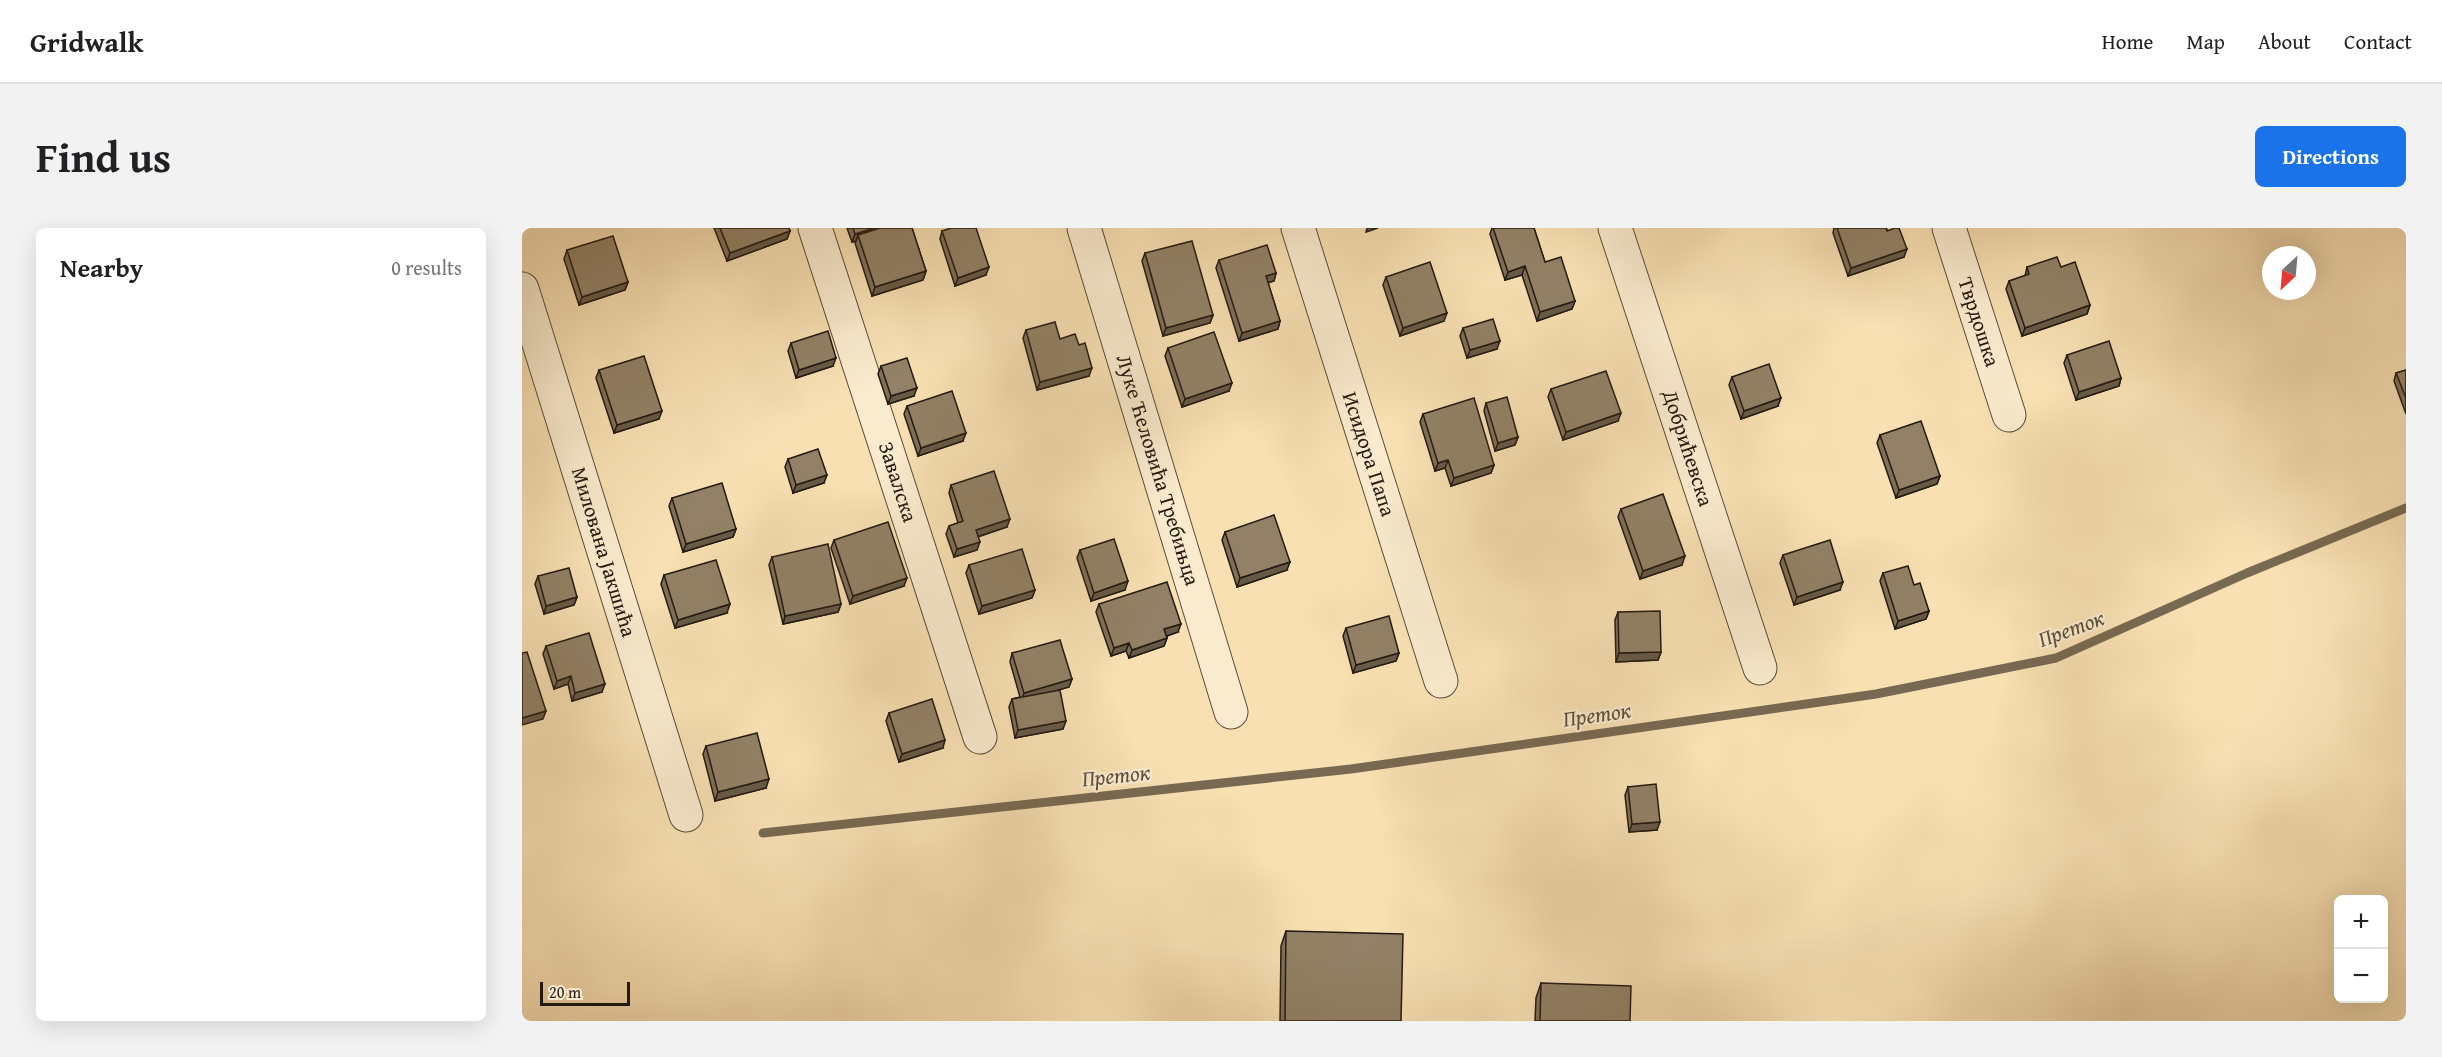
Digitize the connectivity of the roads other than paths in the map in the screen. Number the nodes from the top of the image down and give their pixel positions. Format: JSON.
{"nodes":[{"id":1,"x":815,"y":228,"type":"edge"},
{"id":2,"x":1084,"y":228,"type":"edge"},
{"id":3,"x":1298,"y":228,"type":"edge"},
{"id":4,"x":1615,"y":228,"type":"edge"},
{"id":5,"x":1949,"y":228,"type":"edge"},
{"id":6,"x":522,"y":289,"type":"edge"},
{"id":7,"x":2009,"y":415,"type":"dead end"},
{"id":8,"x":1760,"y":668,"type":"dead end"},
{"id":9,"x":1441,"y":681,"type":"dead end"},
{"id":10,"x":1231,"y":712,"type":"dead end"},
{"id":11,"x":980,"y":737,"type":"dead end"},
{"id":12,"x":686,"y":815,"type":"dead end"}],
"edges":[{"from":1,"to":11,"type":"street","name":"Завалска"},
{"from":2,"to":10,"type":"street","name":"Луке Ћеловића Требињца"},
{"from":3,"to":9,"type":"street","name":"Исидора Папа"},
{"from":4,"to":8,"type":"street","name":"Добрићевска"},
{"from":5,"to":7,"type":"street","name":"Тврдошка"},
{"from":6,"to":12,"type":"street","name":"Милована Јакшића"}]}
